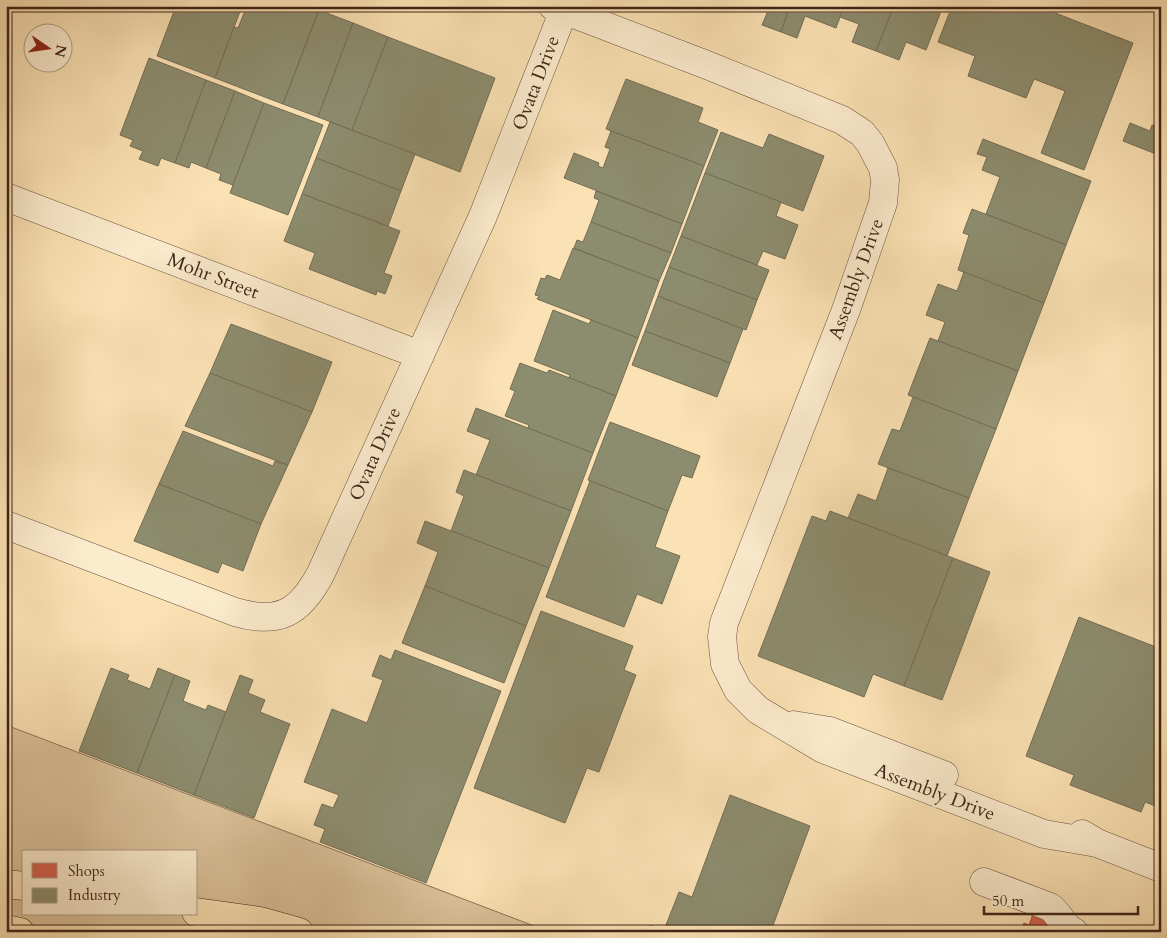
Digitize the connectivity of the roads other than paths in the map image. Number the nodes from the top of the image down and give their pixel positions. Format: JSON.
{"nodes":[{"id":1,"x":558,"y":8,"type":"edge"},
{"id":2,"x":6,"y":197,"type":"edge"},
{"id":3,"x":420,"y":355,"type":"junction"},
{"id":4,"x":6,"y":525,"type":"edge"},
{"id":5,"x":1161,"y":868,"type":"edge"},
{"id":6,"x":6,"y":884,"type":"edge"},
{"id":7,"x":22,"y":886,"type":"edge"},
{"id":8,"x":981,"y":889,"type":"dead end"},
{"id":9,"x":198,"y":912,"type":"edge"},
{"id":10,"x":6,"y":929,"type":"edge"},
{"id":11,"x":1072,"y":931,"type":"edge"},
{"id":12,"x":20,"y":932,"type":"edge"},
{"id":13,"x":299,"y":932,"type":"edge"}],
"edges":[{"from":1,"to":3,"type":"street","name":"Ovata Drive"},
{"from":1,"to":5,"type":"street","name":"Assembly Drive"},
{"from":2,"to":3,"type":"street","name":"Mohr Street"},
{"from":3,"to":4,"type":"street","name":"Ovata Drive"},
{"from":6,"to":7,"type":"main road"},
{"from":8,"to":11,"type":"street"},
{"from":9,"to":13,"type":"main road"},
{"from":10,"to":12,"type":"main road"}]}
